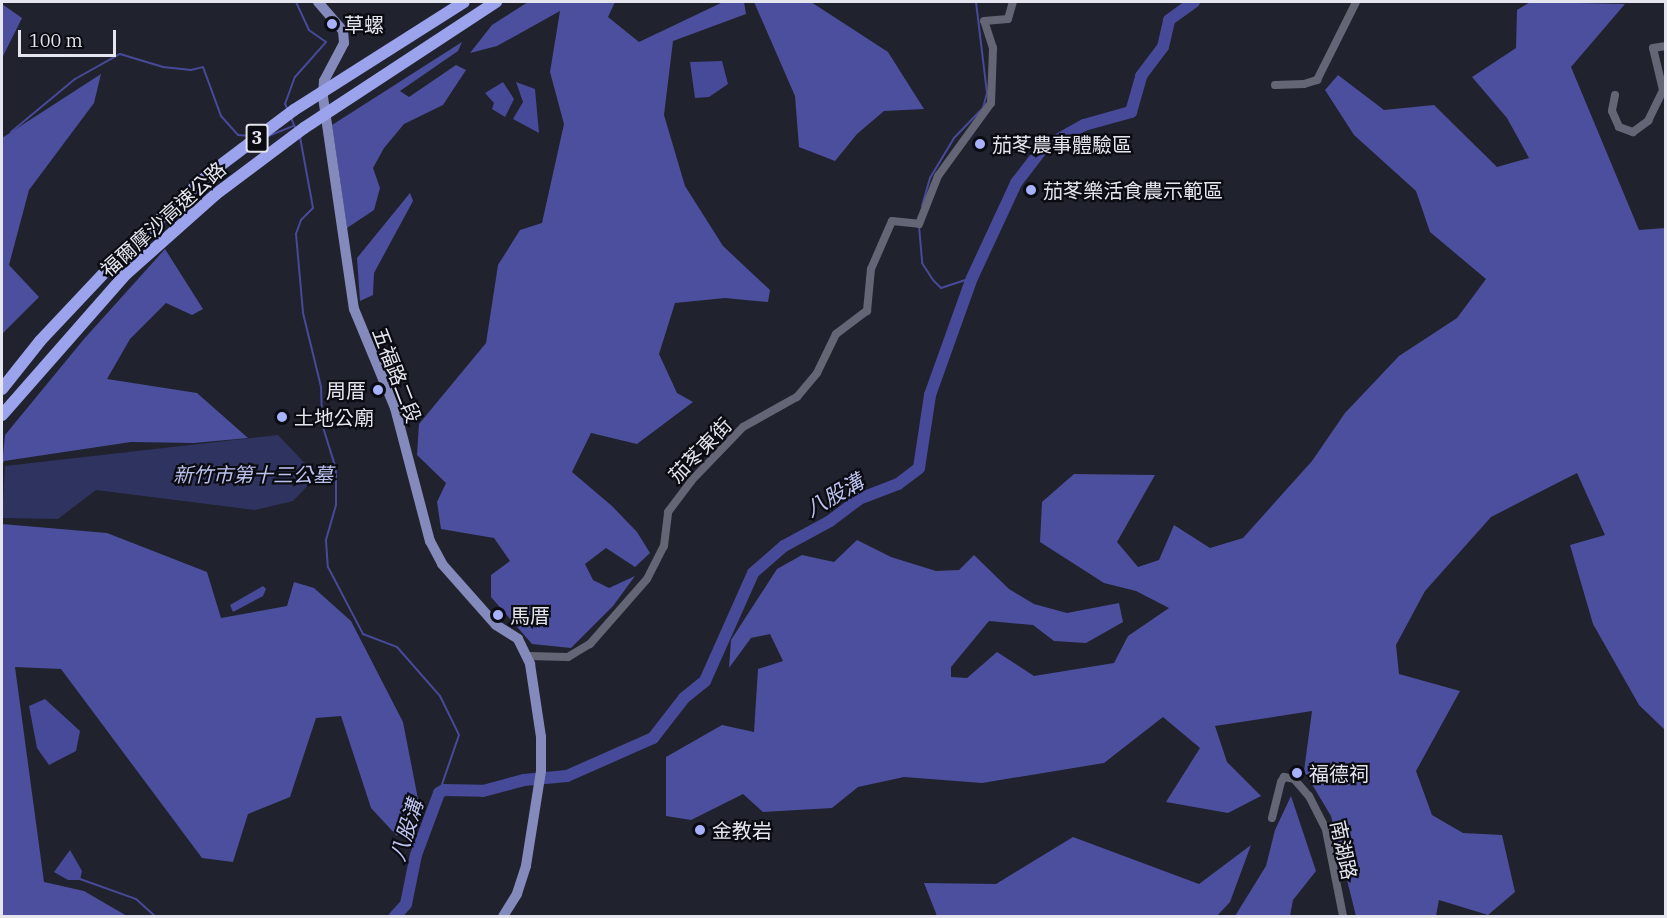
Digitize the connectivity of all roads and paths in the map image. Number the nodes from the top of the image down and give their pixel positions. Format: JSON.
{"nodes":[{"id":1,"x":318,"y":2,"type":"edge"},
{"id":2,"x":464,"y":2,"type":"edge"},
{"id":3,"x":496,"y":2,"type":"edge"},
{"id":4,"x":1013,"y":2,"type":"edge"},
{"id":5,"x":1356,"y":2,"type":"edge"},
{"id":6,"x":1665,"y":46,"type":"edge"},
{"id":7,"x":1275,"y":85,"type":"dead end"},
{"id":8,"x":1663,"y":90,"type":"junction"},
{"id":9,"x":1615,"y":95,"type":"dead end"},
{"id":10,"x":1665,"y":100,"type":"edge"},
{"id":11,"x":2,"y":389,"type":"edge"},
{"id":12,"x":2,"y":415,"type":"edge"},
{"id":13,"x":528,"y":656,"type":"junction"},
{"id":14,"x":1272,"y":818,"type":"dead end"},
{"id":15,"x":503,"y":916,"type":"edge"},
{"id":16,"x":1343,"y":916,"type":"edge"}],
"edges":[{"from":1,"to":13,"type":"main road","name":"五福路二段"},
{"from":2,"to":11,"type":"highway","name":"福爾摩沙高速公路","number":"3"},
{"from":3,"to":12,"type":"highway","name":"福爾摩沙高速公路","number":"3"},
{"from":4,"to":13,"type":"street","name":"茄苳東街"},
{"from":5,"to":7,"type":"street"},
{"from":6,"to":8,"type":"street"},
{"from":8,"to":9,"type":"street"},
{"from":8,"to":10,"type":"street"},
{"from":13,"to":15,"type":"main road"},
{"from":14,"to":16,"type":"street","name":"南湖路"}]}
